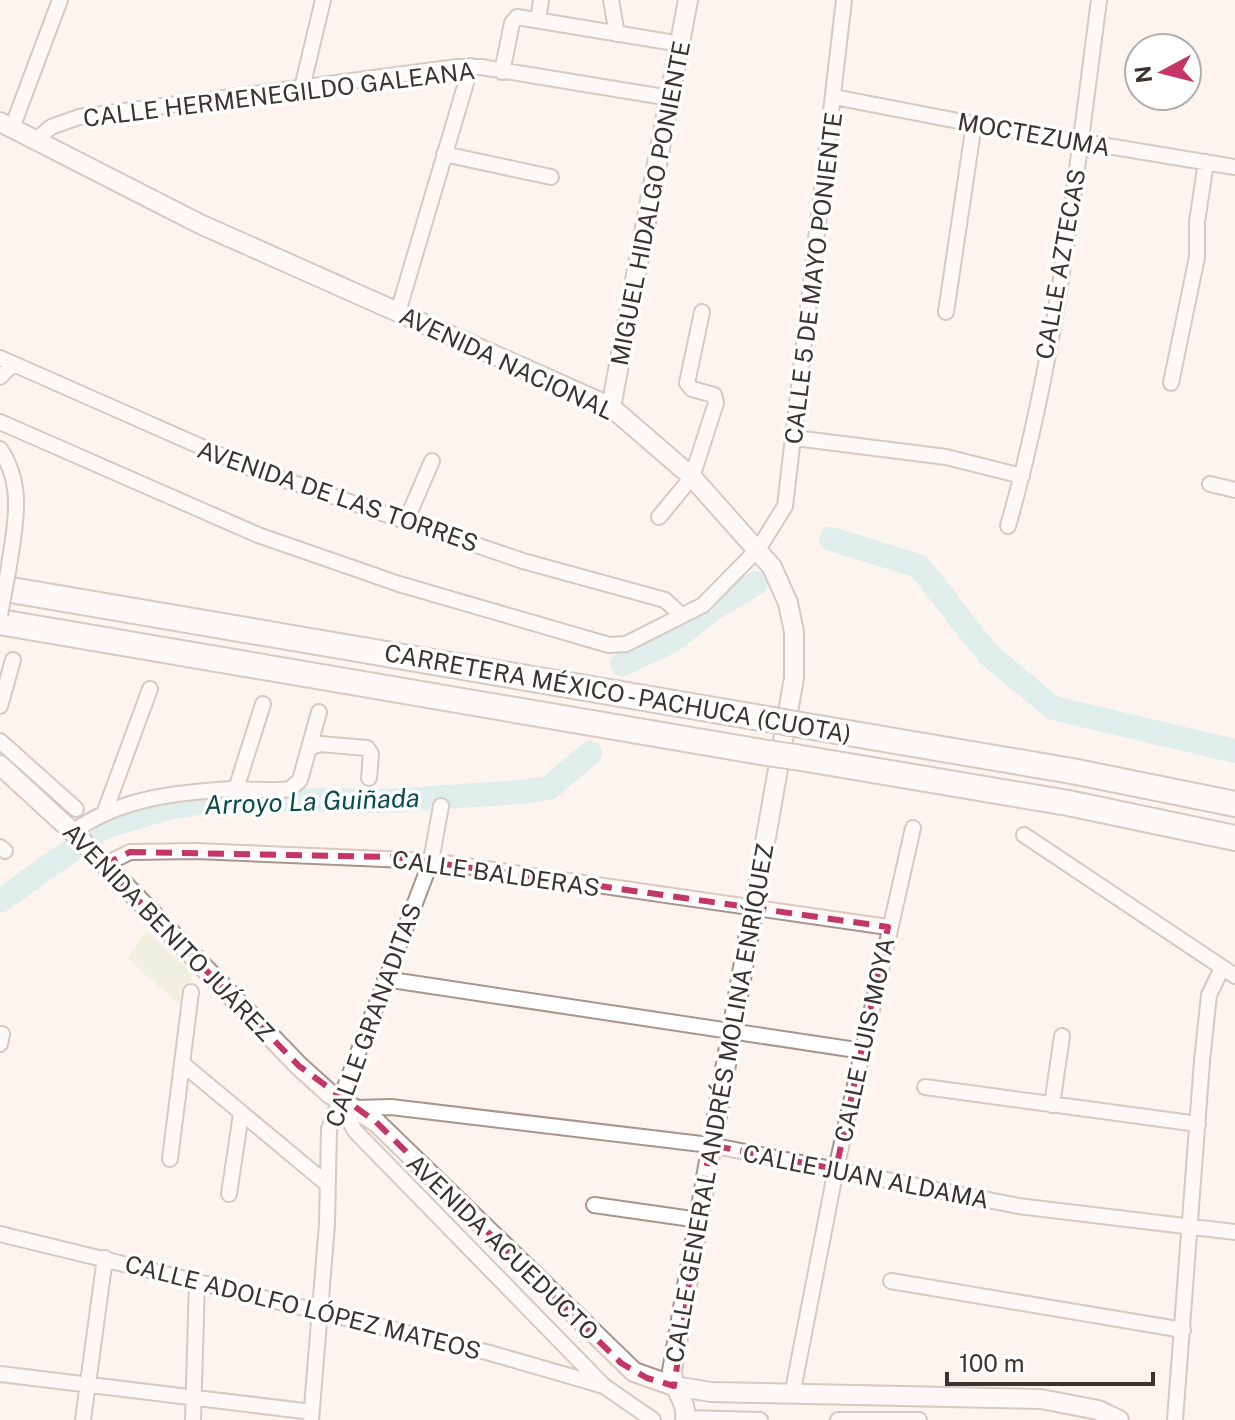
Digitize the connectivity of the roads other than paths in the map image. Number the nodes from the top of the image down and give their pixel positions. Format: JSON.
{"nodes":[{"id":1,"x":60,"y":0,"type":"edge"},
{"id":2,"x":323,"y":0,"type":"edge"},
{"id":3,"x":541,"y":0,"type":"edge"},
{"id":4,"x":611,"y":0,"type":"edge"},
{"id":5,"x":688,"y":0,"type":"edge"},
{"id":6,"x":844,"y":0,"type":"edge"},
{"id":7,"x":1099,"y":0,"type":"edge"},
{"id":8,"x":538,"y":20,"type":"junction"},
{"id":9,"x":617,"y":34,"type":"junction"},
{"id":10,"x":681,"y":44,"type":"junction"},
{"id":11,"x":471,"y":66,"type":"junction"},
{"id":12,"x":502,"y":72,"type":"junction"},
{"id":13,"x":302,"y":88,"type":"junction"},
{"id":14,"x":834,"y":97,"type":"junction"},
{"id":15,"x":670,"y":98,"type":"junction"},
{"id":16,"x":974,"y":124,"type":"junction"},
{"id":17,"x":6,"y":125,"type":"edge"},
{"id":18,"x":35,"y":141,"type":"junction"},
{"id":19,"x":1081,"y":143,"type":"junction"},
{"id":20,"x":444,"y":154,"type":"junction"},
{"id":21,"x":1206,"y":162,"type":"junction"},
{"id":22,"x":1235,"y":167,"type":"edge"},
{"id":23,"x":551,"y":177,"type":"dead end"},
{"id":24,"x":398,"y":312,"type":"junction"},
{"id":25,"x":702,"y":312,"type":"dead end"},
{"id":26,"x":946,"y":312,"type":"dead end"},
{"id":27,"x":7,"y":361,"type":"edge"},
{"id":28,"x":0,"y":377,"type":"edge"},
{"id":29,"x":1171,"y":383,"type":"dead end"},
{"id":30,"x":611,"y":407,"type":"junction"},
{"id":31,"x":0,"y":422,"type":"edge"},
{"id":32,"x":795,"y":438,"type":"junction"},
{"id":33,"x":0,"y":449,"type":"edge"},
{"id":34,"x":432,"y":461,"type":"dead end"},
{"id":35,"x":1022,"y":476,"type":"junction"},
{"id":36,"x":692,"y":477,"type":"junction"},
{"id":37,"x":1210,"y":484,"type":"dead end"},
{"id":38,"x":1235,"y":490,"type":"edge"},
{"id":39,"x":659,"y":517,"type":"dead end"},
{"id":40,"x":406,"y":521,"type":"junction"},
{"id":41,"x":1008,"y":526,"type":"dead end"},
{"id":42,"x":759,"y":548,"type":"junction"},
{"id":43,"x":4,"y":577,"type":"edge"},
{"id":44,"x":680,"y":614,"type":"junction"},
{"id":45,"x":0,"y":615,"type":"edge"},
{"id":46,"x":0,"y":622,"type":"edge"},
{"id":47,"x":13,"y":660,"type":"dead end"},
{"id":48,"x":150,"y":689,"type":"dead end"},
{"id":49,"x":263,"y":704,"type":"dead end"},
{"id":50,"x":0,"y":706,"type":"edge"},
{"id":51,"x":319,"y":712,"type":"dead end"},
{"id":52,"x":0,"y":741,"type":"edge"},
{"id":53,"x":312,"y":747,"type":"junction"},
{"id":54,"x":0,"y":765,"type":"edge"},
{"id":55,"x":369,"y":778,"type":"dead end"},
{"id":56,"x":775,"y":783,"type":"joint"},
{"id":57,"x":236,"y":789,"type":"junction"},
{"id":58,"x":1235,"y":804,"type":"edge"},
{"id":59,"x":441,"y":806,"type":"dead end"},
{"id":60,"x":76,"y":809,"type":"dead end"},
{"id":61,"x":105,"y":811,"type":"junction"},
{"id":62,"x":913,"y":828,"type":"dead end"},
{"id":63,"x":75,"y":834,"type":"junction"},
{"id":64,"x":1024,"y":835,"type":"dead end"},
{"id":65,"x":1235,"y":838,"type":"edge"},
{"id":66,"x":100,"y":860,"type":"junction"},
{"id":67,"x":431,"y":861,"type":"junction"},
{"id":68,"x":753,"y":909,"type":"junction"},
{"id":69,"x":888,"y":927,"type":"junction"},
{"id":70,"x":1228,"y":972,"type":"edge"},
{"id":71,"x":385,"y":979,"type":"junction"},
{"id":72,"x":191,"y":992,"type":"dead end"},
{"id":73,"x":731,"y":1032,"type":"junction"},
{"id":74,"x":1062,"y":1036,"type":"dead end"},
{"id":75,"x":863,"y":1051,"type":"junction"},
{"id":76,"x":184,"y":1065,"type":"junction"},
{"id":77,"x":925,"y":1087,"type":"dead end"},
{"id":78,"x":346,"y":1103,"type":"junction"},
{"id":79,"x":1052,"y":1105,"type":"junction"},
{"id":80,"x":241,"y":1114,"type":"junction"},
{"id":81,"x":1198,"y":1124,"type":"junction"},
{"id":82,"x":710,"y":1145,"type":"junction"},
{"id":83,"x":170,"y":1159,"type":"dead end"},
{"id":84,"x":836,"y":1169,"type":"junction"},
{"id":85,"x":327,"y":1184,"type":"junction"},
{"id":86,"x":229,"y":1194,"type":"dead end"},
{"id":87,"x":594,"y":1205,"type":"dead end"},
{"id":88,"x":699,"y":1220,"type":"junction"},
{"id":89,"x":1189,"y":1226,"type":"junction"},
{"id":90,"x":1235,"y":1232,"type":"edge"},
{"id":91,"x":0,"y":1234,"type":"edge"},
{"id":92,"x":105,"y":1258,"type":"junction"},
{"id":93,"x":197,"y":1281,"type":"junction"},
{"id":94,"x":891,"y":1281,"type":"dead end"},
{"id":95,"x":318,"y":1312,"type":"junction"},
{"id":96,"x":1183,"y":1330,"type":"junction"},
{"id":97,"x":0,"y":1374,"type":"edge"},
{"id":98,"x":86,"y":1386,"type":"junction"},
{"id":99,"x":604,"y":1386,"type":"junction"},
{"id":100,"x":674,"y":1386,"type":"junction"},
{"id":101,"x":792,"y":1395,"type":"junction"},
{"id":102,"x":193,"y":1398,"type":"junction"},
{"id":103,"x":312,"y":1416,"type":"edge"},
{"id":104,"x":685,"y":1419,"type":"edge"},
{"id":105,"x":83,"y":1420,"type":"edge"},
{"id":106,"x":193,"y":1420,"type":"edge"},
{"id":107,"x":653,"y":1420,"type":"edge"},
{"id":108,"x":760,"y":1420,"type":"edge"},
{"id":109,"x":838,"y":1420,"type":"edge"},
{"id":110,"x":919,"y":1420,"type":"edge"},
{"id":111,"x":1119,"y":1420,"type":"edge"},
{"id":112,"x":1175,"y":1420,"type":"edge"}],
"edges":[{"from":1,"to":17,"type":"street"},
{"from":2,"to":13,"type":"street"},
{"from":3,"to":8,"type":"street"},
{"from":4,"to":9,"type":"street"},
{"from":5,"to":10,"type":"main road","name":"MIGUEL HIDALGO PONIENTE"},
{"from":6,"to":14,"type":"street","name":"CALLE 5 DE MAYO PONIENTE"},
{"from":7,"to":19,"type":"street","name":"CALLE AZTECAS"},
{"from":8,"to":9,"type":"street"},
{"from":8,"to":12,"type":"street"},
{"from":9,"to":10,"type":"street"},
{"from":10,"to":15,"type":"main road","name":"MIGUEL HIDALGO PONIENTE"},
{"from":11,"to":12,"type":"street","name":"CALLE HERMENEGILDO GALEANA"},
{"from":11,"to":13,"type":"street","name":"CALLE HERMENEGILDO GALEANA"},
{"from":11,"to":20,"type":"street"},
{"from":12,"to":15,"type":"street","name":"CALLE HERMENEGILDO GALEANA"},
{"from":13,"to":18,"type":"street","name":"CALLE HERMENEGILDO GALEANA"},
{"from":14,"to":16,"type":"street","name":"MOCTEZUMA"},
{"from":14,"to":32,"type":"street","name":"CALLE 5 DE MAYO PONIENTE"},
{"from":15,"to":30,"type":"main road","name":"MIGUEL HIDALGO PONIENTE"},
{"from":16,"to":19,"type":"street","name":"MOCTEZUMA"},
{"from":16,"to":26,"type":"street"},
{"from":17,"to":18,"type":"main road","name":"AVENIDA NACIONAL"},
{"from":18,"to":24,"type":"main road","name":"AVENIDA NACIONAL"},
{"from":19,"to":21,"type":"street","name":"MOCTEZUMA"},
{"from":19,"to":35,"type":"street","name":"CALLE AZTECAS"},
{"from":20,"to":23,"type":"street"},
{"from":20,"to":24,"type":"street"},
{"from":21,"to":22,"type":"street","name":"MOCTEZUMA"},
{"from":21,"to":29,"type":"street"},
{"from":24,"to":30,"type":"main road","name":"AVENIDA NACIONAL"},
{"from":25,"to":36,"type":"street"},
{"from":27,"to":28,"type":"street"},
{"from":27,"to":40,"type":"street","name":"AVENIDA DE LAS TORRES"},
{"from":30,"to":36,"type":"main road","name":"AVENIDA NACIONAL"},
{"from":31,"to":44,"type":"street"},
{"from":32,"to":35,"type":"street"},
{"from":32,"to":42,"type":"street","name":"CALLE 5 DE MAYO PONIENTE"},
{"from":33,"to":43,"type":"street"},
{"from":34,"to":40,"type":"street"},
{"from":35,"to":41,"type":"street","name":"CALLE AZTECAS"},
{"from":36,"to":39,"type":"street"},
{"from":36,"to":42,"type":"main road","name":"AVENIDA NACIONAL"},
{"from":37,"to":38,"type":"street"},
{"from":40,"to":44,"type":"street","name":"AVENIDA DE LAS TORRES"},
{"from":42,"to":44,"type":"street"},
{"from":42,"to":56,"type":"main road","name":"AVENIDA NACIONAL"},
{"from":43,"to":45,"type":"street","bridge":true},
{"from":43,"to":58,"type":"highway","name":"CARRETERA MÉXICO - PACHUCA (CUOTA)","bridge":true},
{"from":46,"to":65,"type":"highway","name":"CARRETERA MÉXICO - PACHUCA (CUOTA)","bridge":true},
{"from":47,"to":50,"type":"street"},
{"from":48,"to":61,"type":"street"},
{"from":49,"to":57,"type":"street"},
{"from":51,"to":53,"type":"street"},
{"from":52,"to":60,"type":"street"},
{"from":53,"to":55,"type":"street"},
{"from":53,"to":57,"type":"street"},
{"from":54,"to":63,"type":"main road","name":"AVENIDA BENITO JUÁREZ"},
{"from":56,"to":68,"type":"main road","name":"CALLE GENERAL ANDRÉS MOLINA ENRÍQUEZ"},
{"from":57,"to":61,"type":"street"},
{"from":59,"to":67,"type":"street","name":"CALLE GRANADITAS"},
{"from":61,"to":63,"type":"street"},
{"from":62,"to":69,"type":"street","name":"CALLE LUIS MOYA"},
{"from":63,"to":66,"type":"main road","name":"AVENIDA BENITO JUÁREZ"},
{"from":64,"to":70,"type":"street"},
{"from":66,"to":67,"type":"street","name":"CALLE BALDERAS"},
{"from":66,"to":78,"type":"main road","name":"AVENIDA BENITO JUÁREZ"},
{"from":67,"to":68,"type":"street","name":"CALLE BALDERAS"},
{"from":67,"to":71,"type":"street","name":"CALLE GRANADITAS"},
{"from":68,"to":69,"type":"street","name":"CALLE BALDERAS"},
{"from":68,"to":73,"type":"main road","name":"CALLE GENERAL ANDRÉS MOLINA ENRÍQUEZ"},
{"from":69,"to":75,"type":"street","name":"CALLE LUIS MOYA"},
{"from":70,"to":81,"type":"street"},
{"from":71,"to":73,"type":"street"},
{"from":71,"to":78,"type":"street","name":"CALLE GRANADITAS"},
{"from":72,"to":76,"type":"street"},
{"from":73,"to":75,"type":"street"},
{"from":73,"to":82,"type":"main road","name":"CALLE GENERAL ANDRÉS MOLINA ENRÍQUEZ"},
{"from":74,"to":79,"type":"street"},
{"from":75,"to":84,"type":"street","name":"CALLE LUIS MOYA"},
{"from":76,"to":80,"type":"street"},
{"from":76,"to":83,"type":"street"},
{"from":77,"to":79,"type":"street"},
{"from":78,"to":82,"type":"street","name":"CALLE JUAN ALDAMA"},
{"from":78,"to":85,"type":"street","name":"CALLE GRANADITAS"},
{"from":78,"to":99,"type":"street"},
{"from":78,"to":100,"type":"main road","name":"AVENIDA ACUEDUCTO"},
{"from":79,"to":81,"type":"street"},
{"from":80,"to":85,"type":"street"},
{"from":80,"to":86,"type":"street"},
{"from":81,"to":89,"type":"street"},
{"from":82,"to":84,"type":"street","name":"CALLE JUAN ALDAMA"},
{"from":82,"to":88,"type":"main road","name":"CALLE GENERAL ANDRÉS MOLINA ENRÍQUEZ"},
{"from":84,"to":89,"type":"street","name":"CALLE JUAN ALDAMA"},
{"from":84,"to":101,"type":"street","name":"CALLE LUIS MOYA"},
{"from":85,"to":95,"type":"street","name":"CALLE GRANADITAS"},
{"from":87,"to":88,"type":"street"},
{"from":88,"to":100,"type":"main road","name":"CALLE GENERAL ANDRÉS MOLINA ENRÍQUEZ"},
{"from":89,"to":90,"type":"street","name":"CALLE JUAN ALDAMA"},
{"from":89,"to":96,"type":"street"},
{"from":91,"to":92,"type":"street","name":"CALLE ADOLFO LÓPEZ MATEOS"},
{"from":92,"to":93,"type":"street","name":"CALLE ADOLFO LÓPEZ MATEOS"},
{"from":92,"to":98,"type":"street"},
{"from":93,"to":95,"type":"street","name":"CALLE ADOLFO LÓPEZ MATEOS"},
{"from":93,"to":102,"type":"street"},
{"from":94,"to":96,"type":"street"},
{"from":95,"to":99,"type":"street","name":"CALLE ADOLFO LÓPEZ MATEOS"},
{"from":95,"to":103,"type":"street","name":"CALLE GRANADITAS"},
{"from":96,"to":112,"type":"street"},
{"from":97,"to":98,"type":"street"},
{"from":98,"to":102,"type":"street"},
{"from":98,"to":105,"type":"street"},
{"from":99,"to":107,"type":"street"},
{"from":100,"to":101,"type":"main road","name":"AVENIDA ACUEDUCTO"},
{"from":100,"to":104,"type":"main road","name":"CALLE GENERAL ANDRÉS MOLINA ENRÍQUEZ"},
{"from":101,"to":111,"type":"main road","name":"AVENIDA ACUEDUCTO"},
{"from":102,"to":103,"type":"street"},
{"from":102,"to":106,"type":"street"},
{"from":104,"to":108,"type":"street"},
{"from":109,"to":110,"type":"street"}]}
